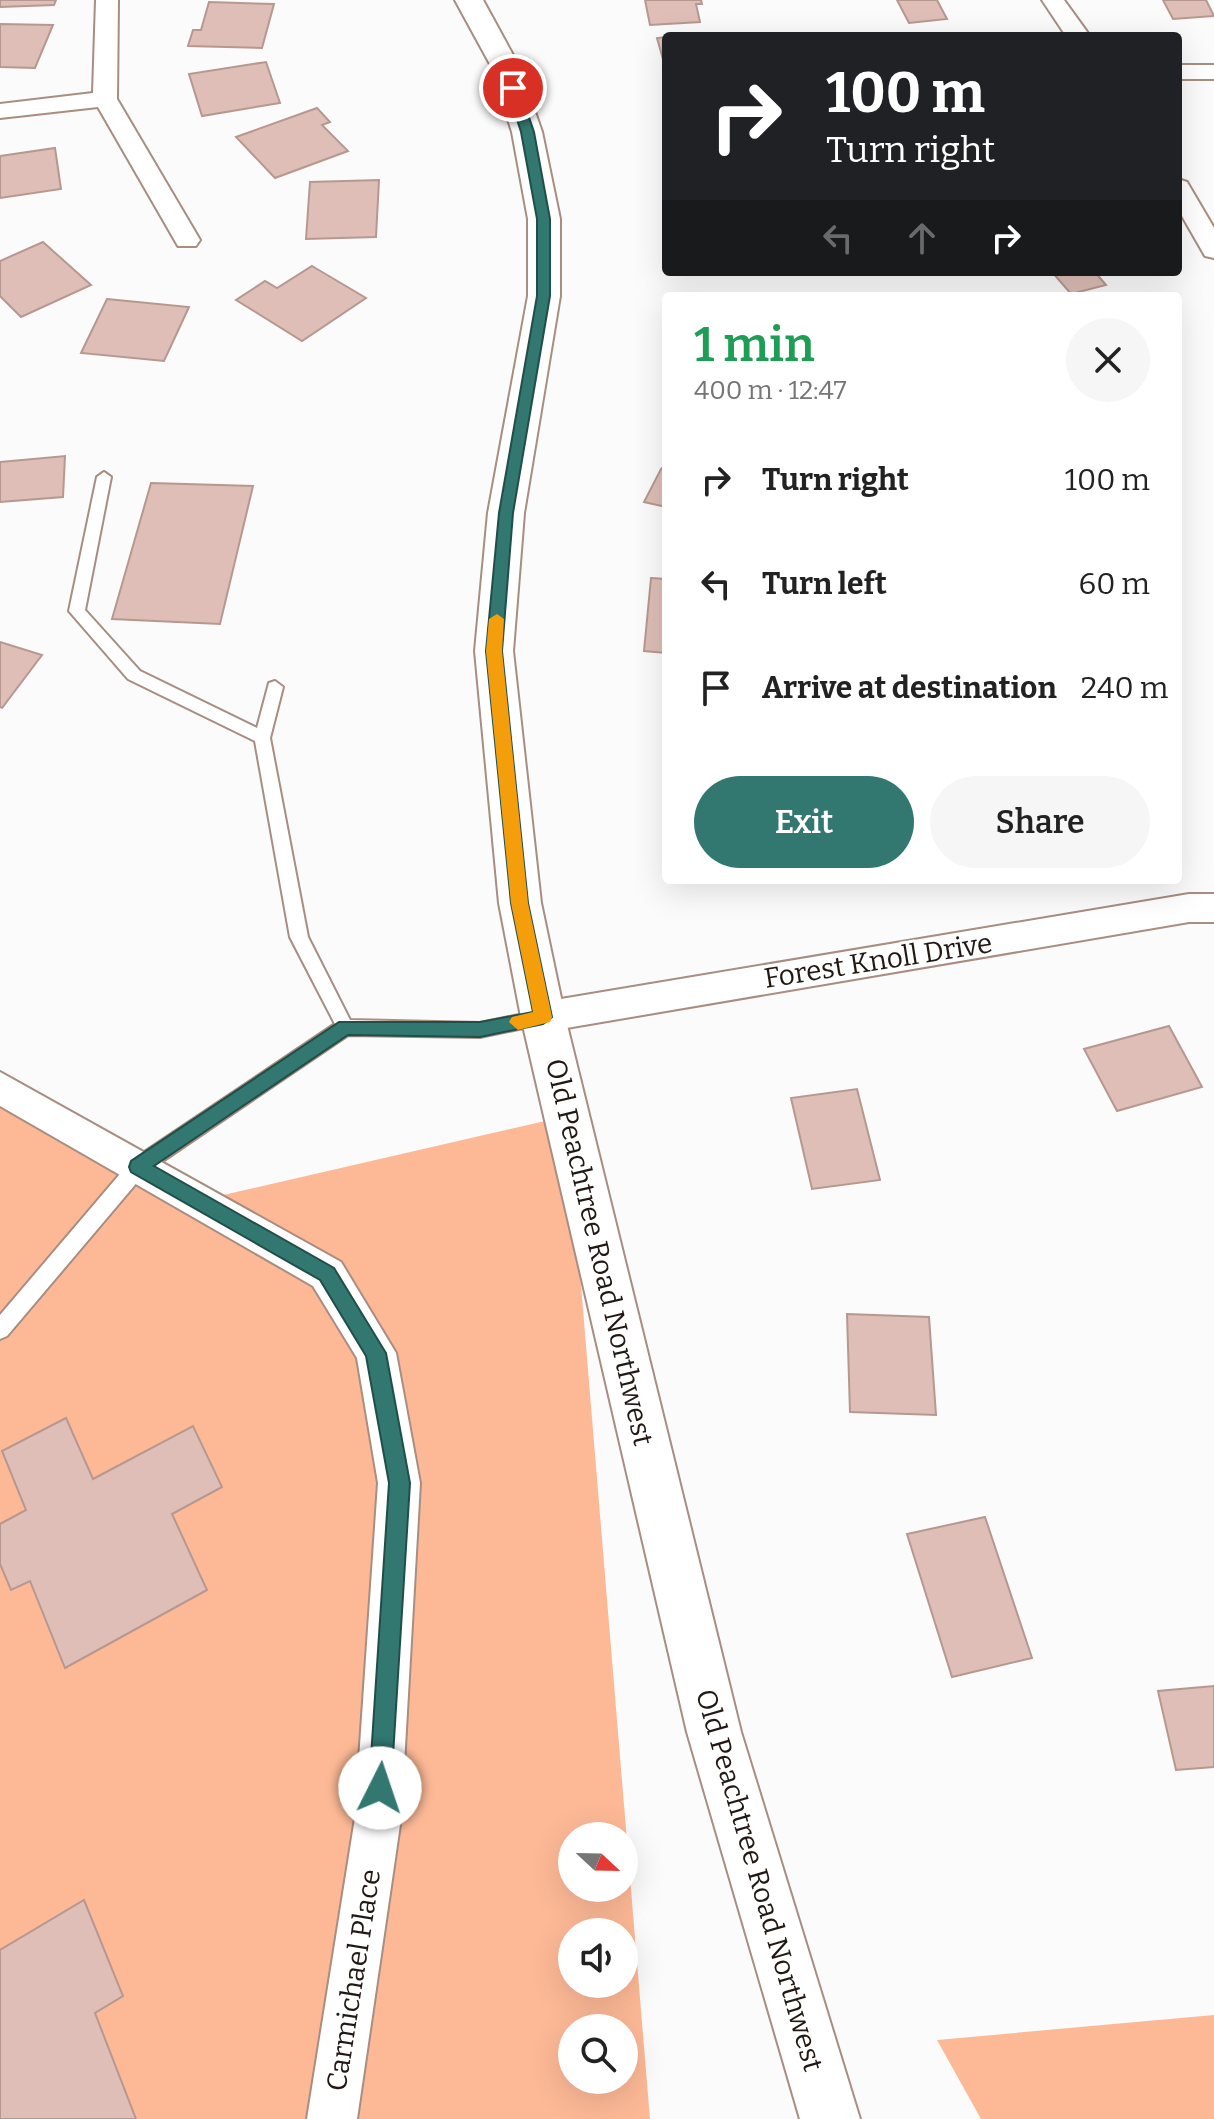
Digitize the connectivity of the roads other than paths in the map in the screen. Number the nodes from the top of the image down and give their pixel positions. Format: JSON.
{"nodes":[{"id":1,"x":107,"y":0,"type":"edge"},
{"id":2,"x":469,"y":0,"type":"edge"},
{"id":3,"x":1053,"y":0,"type":"edge"},
{"id":4,"x":1075,"y":32,"type":"edge"},
{"id":5,"x":1182,"y":72,"type":"edge"},
{"id":6,"x":1214,"y":72,"type":"edge"},
{"id":7,"x":105,"y":99,"type":"junction"},
{"id":8,"x":0,"y":111,"type":"edge"},
{"id":9,"x":1182,"y":194,"type":"edge"},
{"id":10,"x":187,"y":240,"type":"dead end"},
{"id":11,"x":1214,"y":250,"type":"edge"},
{"id":12,"x":104,"y":477,"type":"dead end"},
{"id":13,"x":275,"y":687,"type":"dead end"},
{"id":14,"x":262,"y":738,"type":"junction"},
{"id":15,"x":1214,"y":908,"type":"edge"},
{"id":16,"x":543,"y":1017,"type":"junction"},
{"id":17,"x":345,"y":1027,"type":"junction"},
{"id":18,"x":0,"y":1088,"type":"edge"},
{"id":19,"x":138,"y":1167,"type":"junction"},
{"id":20,"x":0,"y":1330,"type":"edge"},
{"id":21,"x":332,"y":2119,"type":"edge"},
{"id":22,"x":830,"y":2119,"type":"edge"}],
"edges":[{"from":1,"to":7,"type":"street"},
{"from":2,"to":16,"type":"main road","name":"Old Peachtree Road Northwest"},
{"from":3,"to":4,"type":"street"},
{"from":5,"to":6,"type":"street"},
{"from":7,"to":8,"type":"street"},
{"from":7,"to":10,"type":"street"},
{"from":9,"to":11,"type":"street"},
{"from":12,"to":14,"type":"lane"},
{"from":13,"to":14,"type":"lane"},
{"from":14,"to":17,"type":"lane"},
{"from":15,"to":16,"type":"street","name":"Forest Knoll Drive"},
{"from":16,"to":17,"type":"lane"},
{"from":16,"to":22,"type":"main road","name":"Old Peachtree Road Northwest"},
{"from":17,"to":19,"type":"lane"},
{"from":18,"to":19,"type":"street","name":"Carmichael Place"},
{"from":19,"to":20,"type":"lane"},
{"from":19,"to":21,"type":"street","name":"Carmichael Place"}]}
